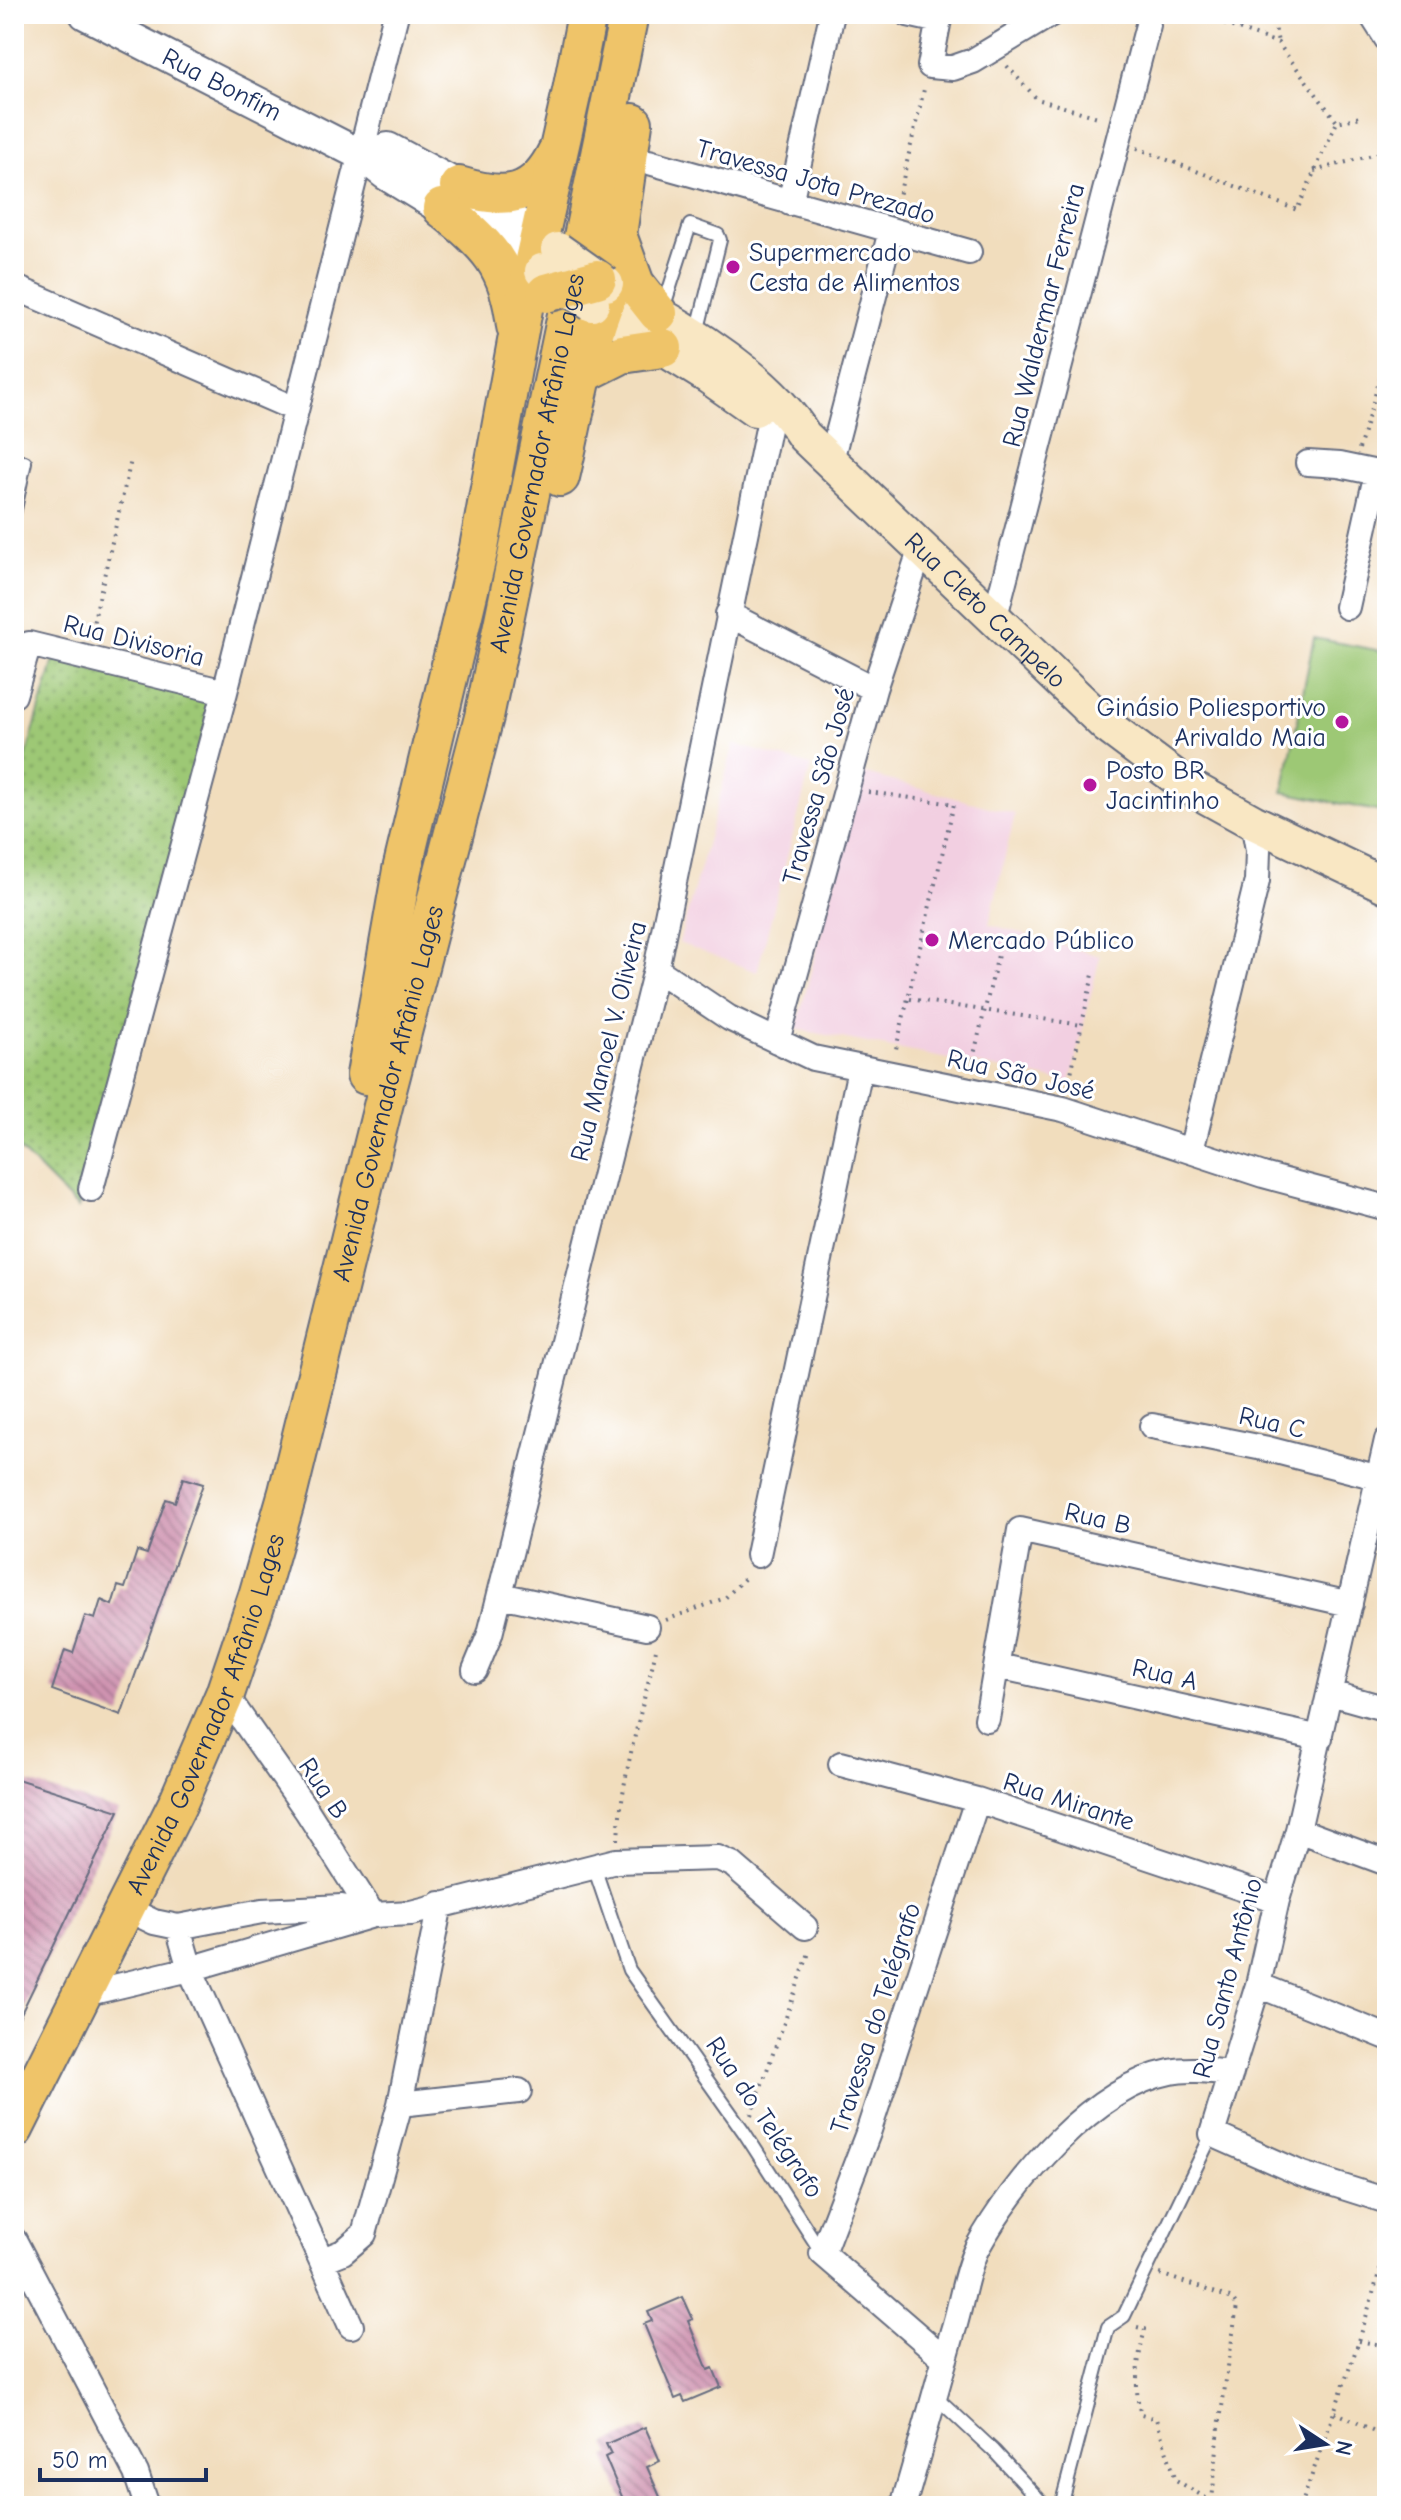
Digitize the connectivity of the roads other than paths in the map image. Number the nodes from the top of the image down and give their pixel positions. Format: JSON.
{"nodes":[{"id":1,"x":85,"y":14,"type":"edge"},
{"id":2,"x":396,"y":14,"type":"edge"},
{"id":3,"x":587,"y":14,"type":"edge"},
{"id":4,"x":610,"y":14,"type":"edge"},
{"id":5,"x":629,"y":14,"type":"edge"},
{"id":6,"x":652,"y":14,"type":"edge"},
{"id":7,"x":832,"y":14,"type":"edge"},
{"id":8,"x":908,"y":14,"type":"edge"},
{"id":9,"x":1051,"y":14,"type":"edge"},
{"id":10,"x":1371,"y":14,"type":"edge"},
{"id":11,"x":940,"y":17,"type":"edge"},
{"id":12,"x":1148,"y":25,"type":"road end"},
{"id":13,"x":1387,"y":39,"type":"edge"},
{"id":14,"x":558,"y":150,"type":"junction"},
{"id":15,"x":361,"y":155,"type":"junction"},
{"id":16,"x":649,"y":162,"type":"dead end"},
{"id":17,"x":451,"y":197,"type":"junction"},
{"id":18,"x":790,"y":203,"type":"junction"},
{"id":19,"x":891,"y":231,"type":"junction"},
{"id":20,"x":969,"y":252,"type":"dead end"},
{"id":21,"x":568,"y":279,"type":"junction"},
{"id":22,"x":14,"y":287,"type":"edge"},
{"id":23,"x":670,"y":328,"type":"junction"},
{"id":24,"x":584,"y":373,"type":"junction"},
{"id":25,"x":295,"y":409,"type":"junction"},
{"id":26,"x":770,"y":419,"type":"junction"},
{"id":27,"x":804,"y":436,"type":"junction"},
{"id":28,"x":831,"y":460,"type":"junction"},
{"id":29,"x":25,"y":462,"type":"dead end"},
{"id":30,"x":1308,"y":463,"type":"dead end"},
{"id":31,"x":1373,"y":472,"type":"edge"},
{"id":32,"x":14,"y":514,"type":"edge"},
{"id":33,"x":921,"y":548,"type":"junction"},
{"id":34,"x":1347,"y":607,"type":"dead end"},
{"id":35,"x":728,"y":614,"type":"junction"},
{"id":36,"x":994,"y":620,"type":"junction"},
{"id":37,"x":874,"y":689,"type":"junction"},
{"id":38,"x":14,"y":692,"type":"edge"},
{"id":39,"x":225,"y":692,"type":"junction"},
{"id":40,"x":1253,"y":822,"type":"junction"},
{"id":41,"x":1387,"y":886,"type":"edge"},
{"id":42,"x":656,"y":969,"type":"junction"},
{"id":43,"x":777,"y":1041,"type":"junction"},
{"id":44,"x":860,"y":1069,"type":"junction"},
{"id":45,"x":376,"y":1083,"type":"junction"},
{"id":46,"x":1191,"y":1151,"type":"junction"},
{"id":47,"x":91,"y":1189,"type":"dead end"},
{"id":48,"x":1387,"y":1208,"type":"edge"},
{"id":49,"x":1152,"y":1426,"type":"dead end"},
{"id":50,"x":1387,"y":1440,"type":"edge"},
{"id":51,"x":1380,"y":1478,"type":"junction"},
{"id":52,"x":758,"y":1555,"type":"road end"},
{"id":53,"x":500,"y":1595,"type":"junction"},
{"id":54,"x":1350,"y":1604,"type":"junction"},
{"id":55,"x":647,"y":1627,"type":"road end"},
{"id":56,"x":998,"y":1666,"type":"junction"},
{"id":57,"x":475,"y":1670,"type":"dead end"},
{"id":58,"x":1330,"y":1693,"type":"junction"},
{"id":59,"x":225,"y":1694,"type":"junction"},
{"id":60,"x":1387,"y":1709,"type":"edge"},
{"id":61,"x":987,"y":1719,"type":"dead end"},
{"id":62,"x":1320,"y":1738,"type":"junction"},
{"id":63,"x":841,"y":1764,"type":"dead end"},
{"id":64,"x":977,"y":1800,"type":"junction"},
{"id":65,"x":1298,"y":1830,"type":"junction"},
{"id":66,"x":1387,"y":1863,"type":"edge"},
{"id":67,"x":605,"y":1864,"type":"junction"},
{"id":68,"x":1277,"y":1900,"type":"junction"},
{"id":69,"x":440,"y":1904,"type":"junction"},
{"id":70,"x":125,"y":1908,"type":"junction"},
{"id":71,"x":373,"y":1915,"type":"junction"},
{"id":72,"x":178,"y":1927,"type":"junction"},
{"id":73,"x":805,"y":1927,"type":"road end"},
{"id":74,"x":190,"y":1969,"type":"junction"},
{"id":75,"x":1258,"y":1985,"type":"junction"},
{"id":76,"x":80,"y":1995,"type":"junction"},
{"id":77,"x":1387,"y":2037,"type":"edge"},
{"id":78,"x":1231,"y":2073,"type":"junction"},
{"id":79,"x":14,"y":2082,"type":"edge"},
{"id":80,"x":519,"y":2091,"type":"dead end"},
{"id":81,"x":400,"y":2104,"type":"junction"},
{"id":82,"x":14,"y":2129,"type":"edge"},
{"id":83,"x":1212,"y":2134,"type":"junction"},
{"id":84,"x":1387,"y":2201,"type":"edge"},
{"id":85,"x":14,"y":2240,"type":"edge"},
{"id":86,"x":822,"y":2253,"type":"junction"},
{"id":87,"x":323,"y":2260,"type":"junction"},
{"id":88,"x":351,"y":2326,"type":"dead end"},
{"id":89,"x":945,"y":2359,"type":"junction"},
{"id":90,"x":935,"y":2396,"type":"junction"},
{"id":91,"x":147,"y":2506,"type":"edge"},
{"id":92,"x":903,"y":2506,"type":"edge"},
{"id":93,"x":1045,"y":2506,"type":"edge"},
{"id":94,"x":1061,"y":2506,"type":"edge"}],
"edges":[{"from":1,"to":15,"type":"street","name":"Rua Bonfim"},
{"from":2,"to":15,"type":"street"},
{"from":3,"to":14,"type":"main road"},
{"from":4,"to":45,"type":"main road","name":"Avenida Governador Afrânio Lages"},
{"from":5,"to":45,"type":"main road","name":"Avenida Governador Afrânio Lages"},
{"from":6,"to":21,"type":"main road"},
{"from":7,"to":18,"type":"street"},
{"from":8,"to":11,"type":"street"},
{"from":9,"to":11,"type":"street"},
{"from":10,"to":13,"type":"street"},
{"from":12,"to":36,"type":"street","name":"Rua Waldermar Ferreira"},
{"from":14,"to":17,"type":"main road"},
{"from":14,"to":21,"type":"main road"},
{"from":15,"to":17,"type":"street","name":"Rua Bonfim"},
{"from":15,"to":25,"type":"street"},
{"from":16,"to":18,"type":"street","name":"Travessa Jota Prezado"},
{"from":17,"to":21,"type":"street","name":"Rua Bonfim"},
{"from":17,"to":21,"type":"main road"},
{"from":18,"to":19,"type":"street","name":"Travessa Jota Prezado"},
{"from":19,"to":20,"type":"street","name":"Travessa Jota Prezado"},
{"from":19,"to":28,"type":"street"},
{"from":21,"to":23,"type":"main road","name":"Rua Cleto Campelo"},
{"from":21,"to":23,"type":"main road"},
{"from":21,"to":24,"type":"main road"},
{"from":21,"to":45,"type":"main road"},
{"from":22,"to":25,"type":"street"},
{"from":23,"to":23,"type":"lane"},
{"from":23,"to":24,"type":"main road"},
{"from":23,"to":26,"type":"main road","name":"Rua Cleto Campelo"},
{"from":23,"to":27,"type":"main road","name":"Rua Cleto Campelo"},
{"from":24,"to":45,"type":"main road"},
{"from":25,"to":39,"type":"street"},
{"from":26,"to":27,"type":"main road","name":"Rua Cleto Campelo"},
{"from":26,"to":35,"type":"street","name":"Rua Manoel V. Oliveira"},
{"from":27,"to":28,"type":"main road","name":"Rua Cleto Campelo"},
{"from":28,"to":33,"type":"main road","name":"Rua Cleto Campelo"},
{"from":29,"to":32,"type":"lane"},
{"from":30,"to":31,"type":"street"},
{"from":31,"to":34,"type":"street"},
{"from":33,"to":36,"type":"main road","name":"Rua Cleto Campelo"},
{"from":33,"to":37,"type":"street","name":"Travessa São José"},
{"from":35,"to":37,"type":"street"},
{"from":35,"to":42,"type":"street","name":"Rua Manoel V. Oliveira"},
{"from":36,"to":40,"type":"main road","name":"Rua Cleto Campelo"},
{"from":37,"to":43,"type":"street","name":"Travessa São José"},
{"from":38,"to":39,"type":"street","name":"Rua Divisoria"},
{"from":39,"to":47,"type":"street"},
{"from":40,"to":41,"type":"main road","name":"Rua Cleto Campelo"},
{"from":40,"to":46,"type":"street"},
{"from":42,"to":43,"type":"street","name":"Rua São José"},
{"from":42,"to":53,"type":"street","name":"Rua Manoel V. Oliveira"},
{"from":43,"to":44,"type":"street","name":"Rua São José"},
{"from":44,"to":46,"type":"street","name":"Rua São José"},
{"from":44,"to":52,"type":"street"},
{"from":45,"to":59,"type":"main road","name":"Avenida Governador Afrânio Lages"},
{"from":45,"to":79,"type":"main road","name":"Avenida Governador Afrânio Lages"},
{"from":46,"to":48,"type":"street","name":"Rua São José"},
{"from":49,"to":51,"type":"street","name":"Rua C"},
{"from":50,"to":51,"type":"street","name":"Rua Santo Antônio"},
{"from":51,"to":54,"type":"street","name":"Rua Santo Antônio"},
{"from":53,"to":55,"type":"street"},
{"from":53,"to":57,"type":"street","name":"Rua Manoel V. Oliveira"},
{"from":54,"to":56,"type":"street","name":"Rua B"},
{"from":54,"to":58,"type":"street","name":"Rua Santo Antônio"},
{"from":56,"to":61,"type":"street","name":"Rua B"},
{"from":56,"to":62,"type":"street","name":"Rua A"},
{"from":58,"to":60,"type":"street"},
{"from":58,"to":62,"type":"street","name":"Rua Santo Antônio"},
{"from":59,"to":70,"type":"main road","name":"Avenida Governador Afrânio Lages"},
{"from":59,"to":71,"type":"street","name":"Rua B"},
{"from":62,"to":65,"type":"street","name":"Rua Santo Antônio"},
{"from":63,"to":64,"type":"street","name":"Rua Mirante"},
{"from":64,"to":68,"type":"street","name":"Rua Mirante"},
{"from":64,"to":86,"type":"street","name":"Travessa do Telégrafo"},
{"from":65,"to":66,"type":"street"},
{"from":65,"to":68,"type":"street","name":"Rua Santo Antônio"},
{"from":67,"to":69,"type":"street"},
{"from":67,"to":73,"type":"street"},
{"from":67,"to":86,"type":"lane","name":"Rua do Telégrafo"},
{"from":68,"to":75,"type":"street","name":"Rua Santo Antônio"},
{"from":69,"to":71,"type":"street"},
{"from":69,"to":81,"type":"street"},
{"from":70,"to":72,"type":"street"},
{"from":70,"to":76,"type":"main road","name":"Avenida Governador Afrânio Lages"},
{"from":71,"to":72,"type":"street"},
{"from":71,"to":74,"type":"street"},
{"from":72,"to":74,"type":"street"},
{"from":74,"to":76,"type":"street"},
{"from":74,"to":87,"type":"street"},
{"from":75,"to":77,"type":"street"},
{"from":75,"to":78,"type":"street","name":"Rua Santo Antônio"},
{"from":76,"to":82,"type":"main road","name":"Avenida Governador Afrânio Lages"},
{"from":78,"to":83,"type":"street","name":"Rua Santo Antônio"},
{"from":78,"to":89,"type":"street"},
{"from":80,"to":81,"type":"street"},
{"from":81,"to":87,"type":"street"},
{"from":83,"to":84,"type":"street"},
{"from":83,"to":94,"type":"lane","name":"Rua Santo Antônio"},
{"from":85,"to":91,"type":"street"},
{"from":86,"to":89,"type":"street","name":"Rua do Telégrafo"},
{"from":87,"to":88,"type":"street"},
{"from":89,"to":90,"type":"street"},
{"from":90,"to":92,"type":"street"},
{"from":90,"to":93,"type":"lane"}]}
